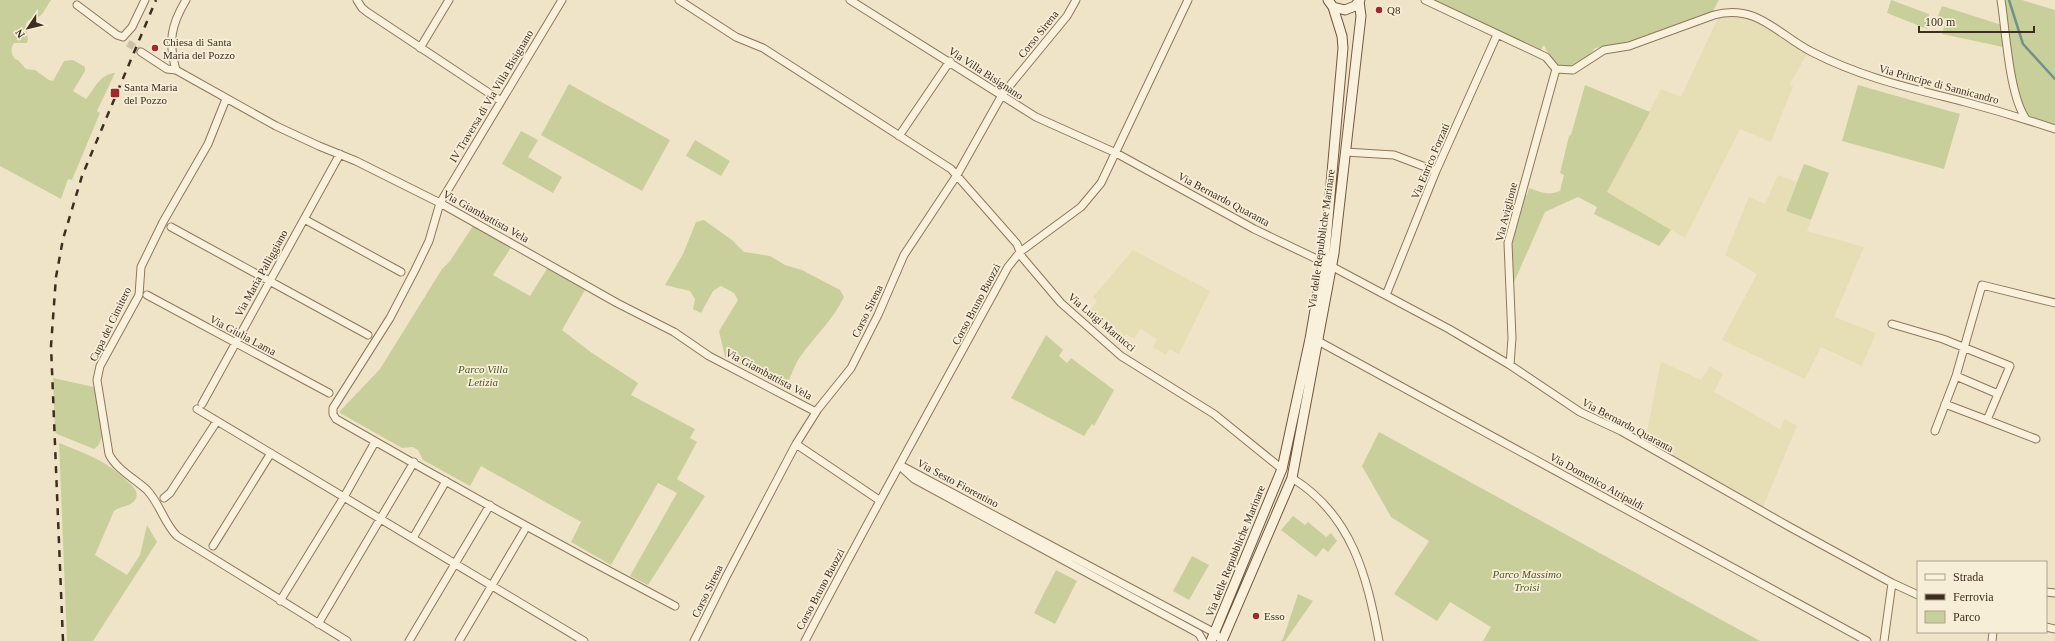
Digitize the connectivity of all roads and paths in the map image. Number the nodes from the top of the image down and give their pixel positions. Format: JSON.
{"nodes":[{"id":1,"x":145,"y":0,"type":"edge"},
{"id":2,"x":186,"y":0,"type":"edge"},
{"id":3,"x":357,"y":0,"type":"edge"},
{"id":4,"x":449,"y":0,"type":"edge"},
{"id":5,"x":562,"y":0,"type":"edge"},
{"id":6,"x":679,"y":0,"type":"edge"},
{"id":7,"x":850,"y":0,"type":"edge"},
{"id":8,"x":1076,"y":0,"type":"edge"},
{"id":9,"x":1188,"y":0,"type":"edge"},
{"id":10,"x":1322,"y":0,"type":"edge"},
{"id":11,"x":1425,"y":0,"type":"edge"},
{"id":12,"x":2001,"y":0,"type":"edge"},
{"id":13,"x":1359,"y":1,"type":"edge"},
{"id":14,"x":1331,"y":3,"type":"edge"},
{"id":15,"x":77,"y":5,"type":"dead end"},
{"id":16,"x":122,"y":37,"type":"junction"},
{"id":17,"x":1496,"y":37,"type":"dead end"},
{"id":18,"x":128,"y":43,"type":"tunnel mouth"},
{"id":19,"x":420,"y":48,"type":"junction"},
{"id":20,"x":141,"y":52,"type":"tunnel mouth"},
{"id":21,"x":950,"y":61,"type":"junction"},
{"id":22,"x":1556,"y":69,"type":"junction"},
{"id":23,"x":176,"y":70,"type":"junction"},
{"id":24,"x":1002,"y":95,"type":"junction"},
{"id":25,"x":226,"y":100,"type":"junction"},
{"id":26,"x":501,"y":101,"type":"junction"},
{"id":27,"x":2026,"y":120,"type":"junction"},
{"id":28,"x":2055,"y":129,"type":"edge"},
{"id":29,"x":899,"y":136,"type":"junction"},
{"id":30,"x":1345,"y":152,"type":"junction"},
{"id":31,"x":1116,"y":153,"type":"junction"},
{"id":32,"x":340,"y":154,"type":"junction"},
{"id":33,"x":1436,"y":171,"type":"junction"},
{"id":34,"x":957,"y":175,"type":"junction"},
{"id":35,"x":440,"y":203,"type":"junction"},
{"id":36,"x":304,"y":219,"type":"junction"},
{"id":37,"x":171,"y":227,"type":"dead end"},
{"id":38,"x":1020,"y":252,"type":"junction"},
{"id":39,"x":1327,"y":264,"type":"junction"},
{"id":40,"x":401,"y":272,"type":"dead end"},
{"id":41,"x":269,"y":281,"type":"junction"},
{"id":42,"x":147,"y":295,"type":"dead end"},
{"id":43,"x":1386,"y":295,"type":"junction"},
{"id":44,"x":2055,"y":303,"type":"edge"},
{"id":45,"x":1892,"y":324,"type":"dead end"},
{"id":46,"x":368,"y":335,"type":"dead end"},
{"id":47,"x":1314,"y":340,"type":"junction"},
{"id":48,"x":235,"y":343,"type":"junction"},
{"id":49,"x":1964,"y":347,"type":"junction"},
{"id":50,"x":1510,"y":365,"type":"junction"},
{"id":51,"x":1956,"y":376,"type":"junction"},
{"id":52,"x":329,"y":393,"type":"dead end"},
{"id":53,"x":1998,"y":394,"type":"junction"},
{"id":54,"x":1945,"y":404,"type":"junction"},
{"id":55,"x":816,"y":412,"type":"junction"},
{"id":56,"x":1987,"y":420,"type":"junction"},
{"id":57,"x":217,"y":421,"type":"junction"},
{"id":58,"x":1935,"y":431,"type":"dead end"},
{"id":59,"x":2036,"y":439,"type":"dead end"},
{"id":60,"x":376,"y":442,"type":"junction"},
{"id":61,"x":796,"y":444,"type":"junction"},
{"id":62,"x":271,"y":453,"type":"junction"},
{"id":63,"x":414,"y":462,"type":"junction"},
{"id":64,"x":900,"y":465,"type":"junction"},
{"id":65,"x":1282,"y":470,"type":"junction"},
{"id":66,"x":1292,"y":478,"type":"junction"},
{"id":67,"x":446,"y":481,"type":"junction"},
{"id":68,"x":344,"y":497,"type":"junction"},
{"id":69,"x":164,"y":498,"type":"dead end"},
{"id":70,"x":879,"y":500,"type":"junction"},
{"id":71,"x":490,"y":505,"type":"junction"},
{"id":72,"x":381,"y":519,"type":"junction"},
{"id":73,"x":524,"y":531,"type":"dead end"},
{"id":74,"x":413,"y":538,"type":"junction"},
{"id":75,"x":213,"y":546,"type":"dead end"},
{"id":76,"x":456,"y":564,"type":"junction"},
{"id":77,"x":1892,"y":583,"type":"junction"},
{"id":78,"x":492,"y":585,"type":"junction"},
{"id":79,"x":1917,"y":595,"type":"edge"},
{"id":80,"x":280,"y":601,"type":"junction"},
{"id":81,"x":675,"y":606,"type":"dead end"},
{"id":82,"x":318,"y":624,"type":"junction"},
{"id":83,"x":1208,"y":638,"type":"edge"},
{"id":84,"x":347,"y":641,"type":"edge"},
{"id":85,"x":409,"y":641,"type":"edge"},
{"id":86,"x":459,"y":641,"type":"edge"},
{"id":87,"x":584,"y":641,"type":"edge"},
{"id":88,"x":694,"y":641,"type":"edge"},
{"id":89,"x":805,"y":641,"type":"edge"},
{"id":90,"x":1222,"y":641,"type":"edge"},
{"id":91,"x":1379,"y":641,"type":"edge"},
{"id":92,"x":1866,"y":641,"type":"edge"},
{"id":93,"x":1884,"y":641,"type":"edge"}],
"edges":[{"from":1,"to":16,"type":"street"},
{"from":2,"to":23,"type":"street"},
{"from":3,"to":19,"type":"street"},
{"from":4,"to":19,"type":"street"},
{"from":5,"to":26,"type":"street","name":"IV Traversa di Via Villa Bisignano"},
{"from":6,"to":29,"type":"street","name":"Via Luigi Martucci"},
{"from":7,"to":21,"type":"street","name":"Via Villa Bisignano"},
{"from":8,"to":24,"type":"street","name":"Corso Sirena"},
{"from":9,"to":31,"type":"street","name":"Corso Bruno Buozzi"},
{"from":10,"to":14,"type":"main road"},
{"from":11,"to":22,"type":"street"},
{"from":12,"to":27,"type":"street"},
{"from":13,"to":14,"type":"main road"},
{"from":13,"to":30,"type":"main road","name":"Via delle Repubbliche Marinare"},
{"from":14,"to":39,"type":"main road","name":"Via delle Repubbliche Marinare"},
{"from":15,"to":16,"type":"street"},
{"from":16,"to":18,"type":"street"},
{"from":17,"to":33,"type":"street","name":"Via Enrico Forzati"},
{"from":19,"to":26,"type":"street"},
{"from":20,"to":23,"type":"street","name":"Via Giambattista Vela"},
{"from":21,"to":24,"type":"street","name":"Via Villa Bisignano"},
{"from":21,"to":29,"type":"street"},
{"from":22,"to":27,"type":"street","name":"Via Principe di Sannicandro"},
{"from":22,"to":50,"type":"street","name":"Via Aviglione"},
{"from":23,"to":25,"type":"street","name":"Via Giambattista Vela"},
{"from":24,"to":31,"type":"street","name":"Via Villa Bisignano"},
{"from":24,"to":34,"type":"street","name":"Corso Sirena"},
{"from":25,"to":32,"type":"street","name":"Via Giambattista Vela"},
{"from":25,"to":80,"type":"street","name":"Cupa del Cimitero"},
{"from":26,"to":35,"type":"street","name":"IV Traversa di Via Villa Bisignano"},
{"from":27,"to":28,"type":"street","name":"Via Principe di Sannicandro"},
{"from":29,"to":34,"type":"street","name":"Via Luigi Martucci"},
{"from":30,"to":33,"type":"street"},
{"from":30,"to":39,"type":"main road","name":"Via delle Repubbliche Marinare"},
{"from":31,"to":38,"type":"street","name":"Corso Bruno Buozzi"},
{"from":31,"to":39,"type":"street","name":"Via Bernardo Quaranta"},
{"from":32,"to":35,"type":"street","name":"Via Giambattista Vela"},
{"from":32,"to":36,"type":"street","name":"Via Maria Palliggiano"},
{"from":33,"to":43,"type":"street","name":"Via Enrico Forzati"},
{"from":34,"to":38,"type":"street","name":"Via Luigi Martucci"},
{"from":34,"to":55,"type":"street","name":"Corso Sirena"},
{"from":35,"to":55,"type":"street","name":"Via Giambattista Vela"},
{"from":35,"to":60,"type":"street","name":"IV Traversa di Via Villa Bisignano"},
{"from":36,"to":40,"type":"street"},
{"from":36,"to":41,"type":"street","name":"Via Maria Palliggiano"},
{"from":37,"to":41,"type":"street"},
{"from":38,"to":64,"type":"street","name":"Corso Bruno Buozzi"},
{"from":38,"to":65,"type":"street","name":"Via Luigi Martucci"},
{"from":39,"to":43,"type":"street","name":"Via Bernardo Quaranta"},
{"from":39,"to":47,"type":"main road","name":"Via delle Repubbliche Marinare"},
{"from":41,"to":46,"type":"street"},
{"from":41,"to":48,"type":"street","name":"Via Maria Palliggiano"},
{"from":42,"to":48,"type":"street","name":"Via Giulia Lama"},
{"from":43,"to":50,"type":"street","name":"Via Bernardo Quaranta"},
{"from":44,"to":49,"type":"street"},
{"from":45,"to":49,"type":"street"},
{"from":47,"to":65,"type":"main road","name":"Via delle Repubbliche Marinare"},
{"from":47,"to":66,"type":"main road","name":"Via delle Repubbliche Marinare"},
{"from":47,"to":92,"type":"street","name":"Via Domenico Atripaldi"},
{"from":48,"to":52,"type":"street","name":"Via Giulia Lama"},
{"from":48,"to":57,"type":"street","name":"Via Maria Palliggiano"},
{"from":49,"to":51,"type":"street"},
{"from":49,"to":53,"type":"street"},
{"from":50,"to":77,"type":"street","name":"Via Bernardo Quaranta"},
{"from":51,"to":53,"type":"street"},
{"from":51,"to":54,"type":"street"},
{"from":53,"to":56,"type":"street"},
{"from":54,"to":56,"type":"street"},
{"from":54,"to":58,"type":"street"},
{"from":55,"to":61,"type":"street","name":"Corso Sirena"},
{"from":56,"to":59,"type":"street"},
{"from":57,"to":62,"type":"street"},
{"from":57,"to":69,"type":"street"},
{"from":60,"to":63,"type":"street","name":"IV Traversa di Via Villa Bisignano"},
{"from":60,"to":68,"type":"street"},
{"from":61,"to":70,"type":"street"},
{"from":61,"to":88,"type":"street","name":"Corso Sirena"},
{"from":62,"to":68,"type":"street"},
{"from":62,"to":75,"type":"street"},
{"from":63,"to":67,"type":"street","name":"IV Traversa di Via Villa Bisignano"},
{"from":63,"to":72,"type":"street"},
{"from":64,"to":70,"type":"street","name":"Corso Bruno Buozzi"},
{"from":64,"to":83,"type":"street","name":"Via Sesto Fiorentino"},
{"from":64,"to":83,"type":"street","name":"Via Sesto Fiorentino"},
{"from":65,"to":66,"type":"main road"},
{"from":65,"to":83,"type":"main road","name":"Via delle Repubbliche Marinare"},
{"from":66,"to":90,"type":"main road","name":"Via delle Repubbliche Marinare"},
{"from":66,"to":91,"type":"street"},
{"from":67,"to":71,"type":"street","name":"IV Traversa di Via Villa Bisignano"},
{"from":67,"to":74,"type":"street"},
{"from":68,"to":72,"type":"street"},
{"from":68,"to":80,"type":"street"},
{"from":70,"to":89,"type":"street","name":"Corso Bruno Buozzi"},
{"from":71,"to":76,"type":"street"},
{"from":71,"to":81,"type":"street","name":"IV Traversa di Via Villa Bisignano"},
{"from":72,"to":74,"type":"street"},
{"from":72,"to":82,"type":"street"},
{"from":73,"to":78,"type":"street"},
{"from":74,"to":76,"type":"street"},
{"from":76,"to":78,"type":"street"},
{"from":76,"to":85,"type":"street"},
{"from":77,"to":79,"type":"street","name":"Via Bernardo Quaranta"},
{"from":77,"to":93,"type":"street"},
{"from":78,"to":86,"type":"street"},
{"from":78,"to":87,"type":"street"},
{"from":80,"to":82,"type":"street"},
{"from":82,"to":84,"type":"street"},
{"from":83,"to":90,"type":"street","name":"Via Sesto Fiorentino"}]}
